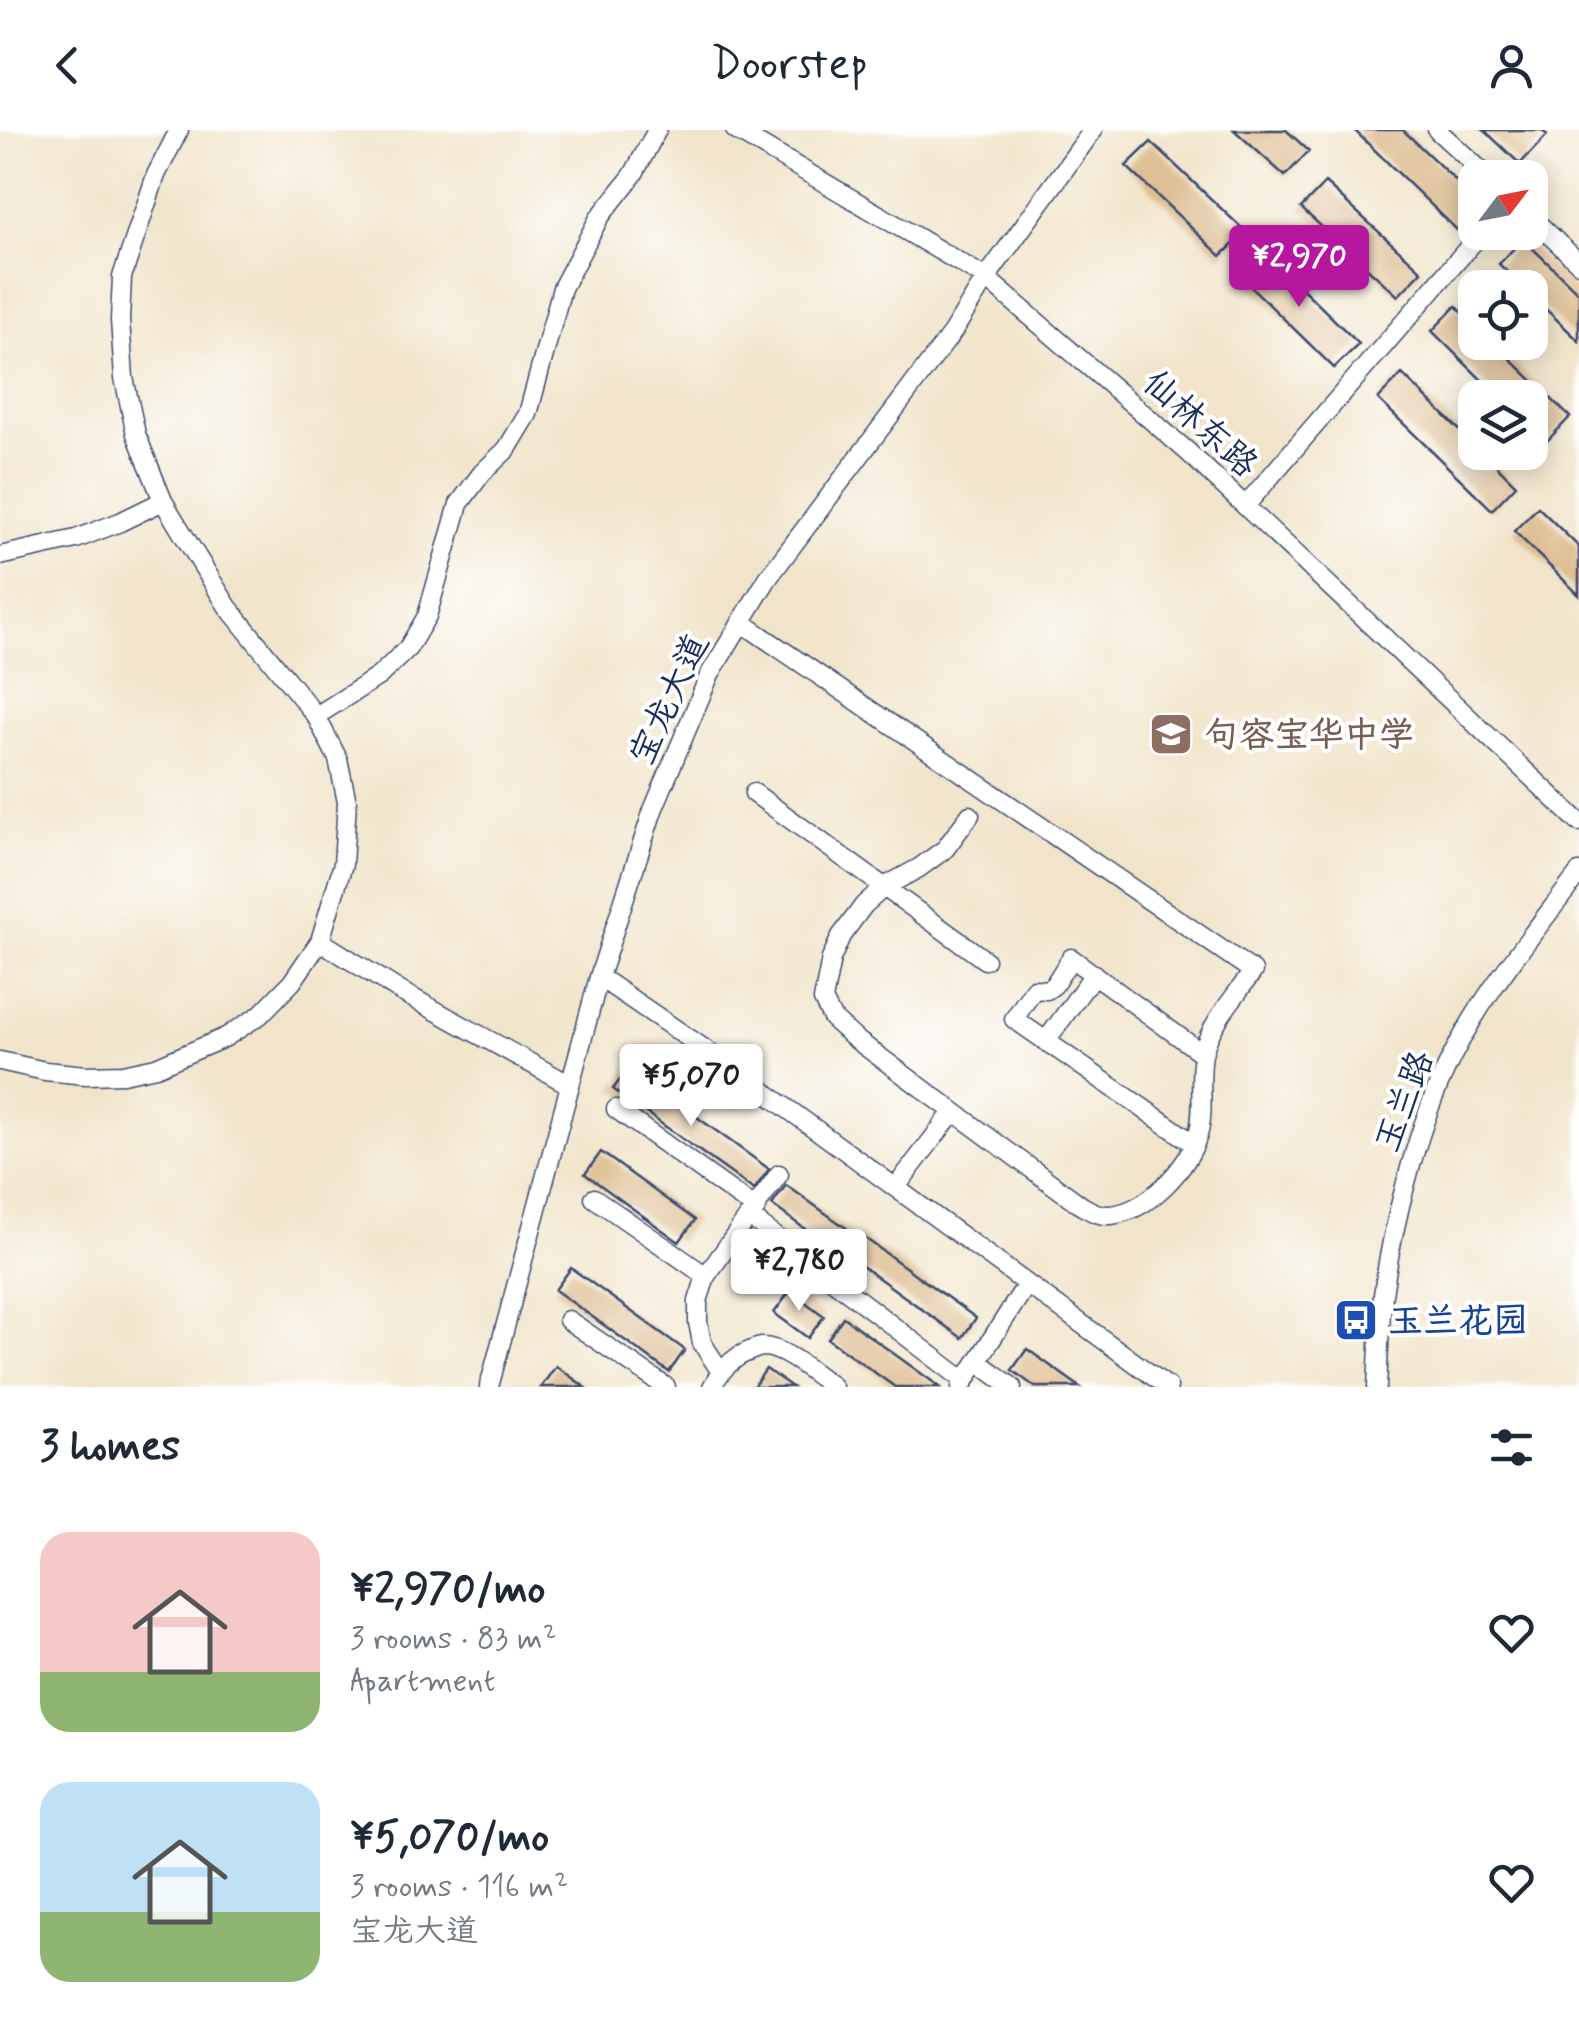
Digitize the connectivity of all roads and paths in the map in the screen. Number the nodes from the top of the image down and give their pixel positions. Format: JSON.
{"nodes":[{"id":1,"x":180,"y":130,"type":"edge"},
{"id":2,"x":656,"y":130,"type":"edge"},
{"id":3,"x":735,"y":130,"type":"edge"},
{"id":4,"x":1094,"y":130,"type":"edge"},
{"id":5,"x":1437,"y":130,"type":"edge"},
{"id":6,"x":1469,"y":160,"type":"edge"},
{"id":7,"x":1548,"y":233,"type":"edge"},
{"id":8,"x":1466,"y":250,"type":"edge"},
{"id":9,"x":1579,"y":262,"type":"edge"},
{"id":10,"x":986,"y":278,"type":"junction"},
{"id":11,"x":163,"y":501,"type":"junction"},
{"id":12,"x":1245,"y":506,"type":"junction"},
{"id":13,"x":0,"y":556,"type":"edge"},
{"id":14,"x":741,"y":622,"type":"junction"},
{"id":15,"x":316,"y":716,"type":"junction"},
{"id":16,"x":754,"y":793,"type":"dead end"},
{"id":17,"x":970,"y":815,"type":"dead end"},
{"id":18,"x":1579,"y":822,"type":"edge"},
{"id":19,"x":1579,"y":873,"type":"edge"},
{"id":20,"x":884,"y":887,"type":"junction"},
{"id":21,"x":320,"y":941,"type":"junction"},
{"id":22,"x":985,"y":960,"type":"dead end"},
{"id":23,"x":1094,"y":974,"type":"junction"},
{"id":24,"x":599,"y":977,"type":"junction"},
{"id":25,"x":1046,"y":1041,"type":"junction"},
{"id":26,"x":1203,"y":1054,"type":"junction"},
{"id":27,"x":0,"y":1061,"type":"edge"},
{"id":28,"x":570,"y":1086,"type":"junction"},
{"id":29,"x":616,"y":1109,"type":"dead end"},
{"id":30,"x":953,"y":1112,"type":"junction"},
{"id":31,"x":1194,"y":1143,"type":"junction"},
{"id":32,"x":779,"y":1174,"type":"dead end"},
{"id":33,"x":896,"y":1187,"type":"junction"},
{"id":34,"x":594,"y":1198,"type":"dead end"},
{"id":35,"x":753,"y":1213,"type":"junction"},
{"id":36,"x":706,"y":1276,"type":"junction"},
{"id":37,"x":1027,"y":1284,"type":"junction"},
{"id":38,"x":568,"y":1320,"type":"dead end"},
{"id":39,"x":978,"y":1362,"type":"junction"},
{"id":40,"x":719,"y":1381,"type":"edge"},
{"id":41,"x":964,"y":1384,"type":"edge"},
{"id":42,"x":489,"y":1387,"type":"edge"},
{"id":43,"x":666,"y":1387,"type":"edge"},
{"id":44,"x":833,"y":1387,"type":"edge"},
{"id":45,"x":1012,"y":1387,"type":"edge"},
{"id":46,"x":1168,"y":1387,"type":"edge"},
{"id":47,"x":1377,"y":1387,"type":"edge"}],
"edges":[{"from":1,"to":11,"type":"street"},
{"from":2,"to":15,"type":"street"},
{"from":3,"to":10,"type":"street","name":"仙林东路"},
{"from":4,"to":10,"type":"street","name":"宝龙大道"},
{"from":5,"to":6,"type":"street"},
{"from":7,"to":9,"type":"street"},
{"from":8,"to":12,"type":"street"},
{"from":10,"to":12,"type":"street","name":"仙林东路"},
{"from":10,"to":14,"type":"street","name":"宝龙大道"},
{"from":11,"to":13,"type":"street"},
{"from":11,"to":15,"type":"street"},
{"from":12,"to":18,"type":"street","name":"仙林东路"},
{"from":14,"to":24,"type":"street","name":"宝龙大道"},
{"from":14,"to":26,"type":"street"},
{"from":15,"to":21,"type":"street"},
{"from":16,"to":20,"type":"street"},
{"from":17,"to":20,"type":"street"},
{"from":19,"to":47,"type":"street","name":"玉兰路"},
{"from":20,"to":22,"type":"street"},
{"from":20,"to":30,"type":"street"},
{"from":21,"to":27,"type":"street"},
{"from":21,"to":28,"type":"street"},
{"from":23,"to":25,"type":"street"},
{"from":23,"to":25,"type":"street"},
{"from":23,"to":26,"type":"street"},
{"from":24,"to":28,"type":"street","name":"宝龙大道"},
{"from":24,"to":33,"type":"street"},
{"from":25,"to":31,"type":"street"},
{"from":26,"to":31,"type":"street"},
{"from":28,"to":42,"type":"street","name":"宝龙大道"},
{"from":29,"to":35,"type":"street"},
{"from":30,"to":31,"type":"street"},
{"from":30,"to":33,"type":"street"},
{"from":32,"to":35,"type":"street"},
{"from":33,"to":37,"type":"street"},
{"from":34,"to":36,"type":"street"},
{"from":35,"to":36,"type":"street"},
{"from":35,"to":41,"type":"street"},
{"from":36,"to":40,"type":"street"},
{"from":37,"to":39,"type":"street"},
{"from":37,"to":46,"type":"street"},
{"from":38,"to":43,"type":"street"},
{"from":39,"to":41,"type":"street"},
{"from":39,"to":45,"type":"street"},
{"from":40,"to":44,"type":"street"}]}
